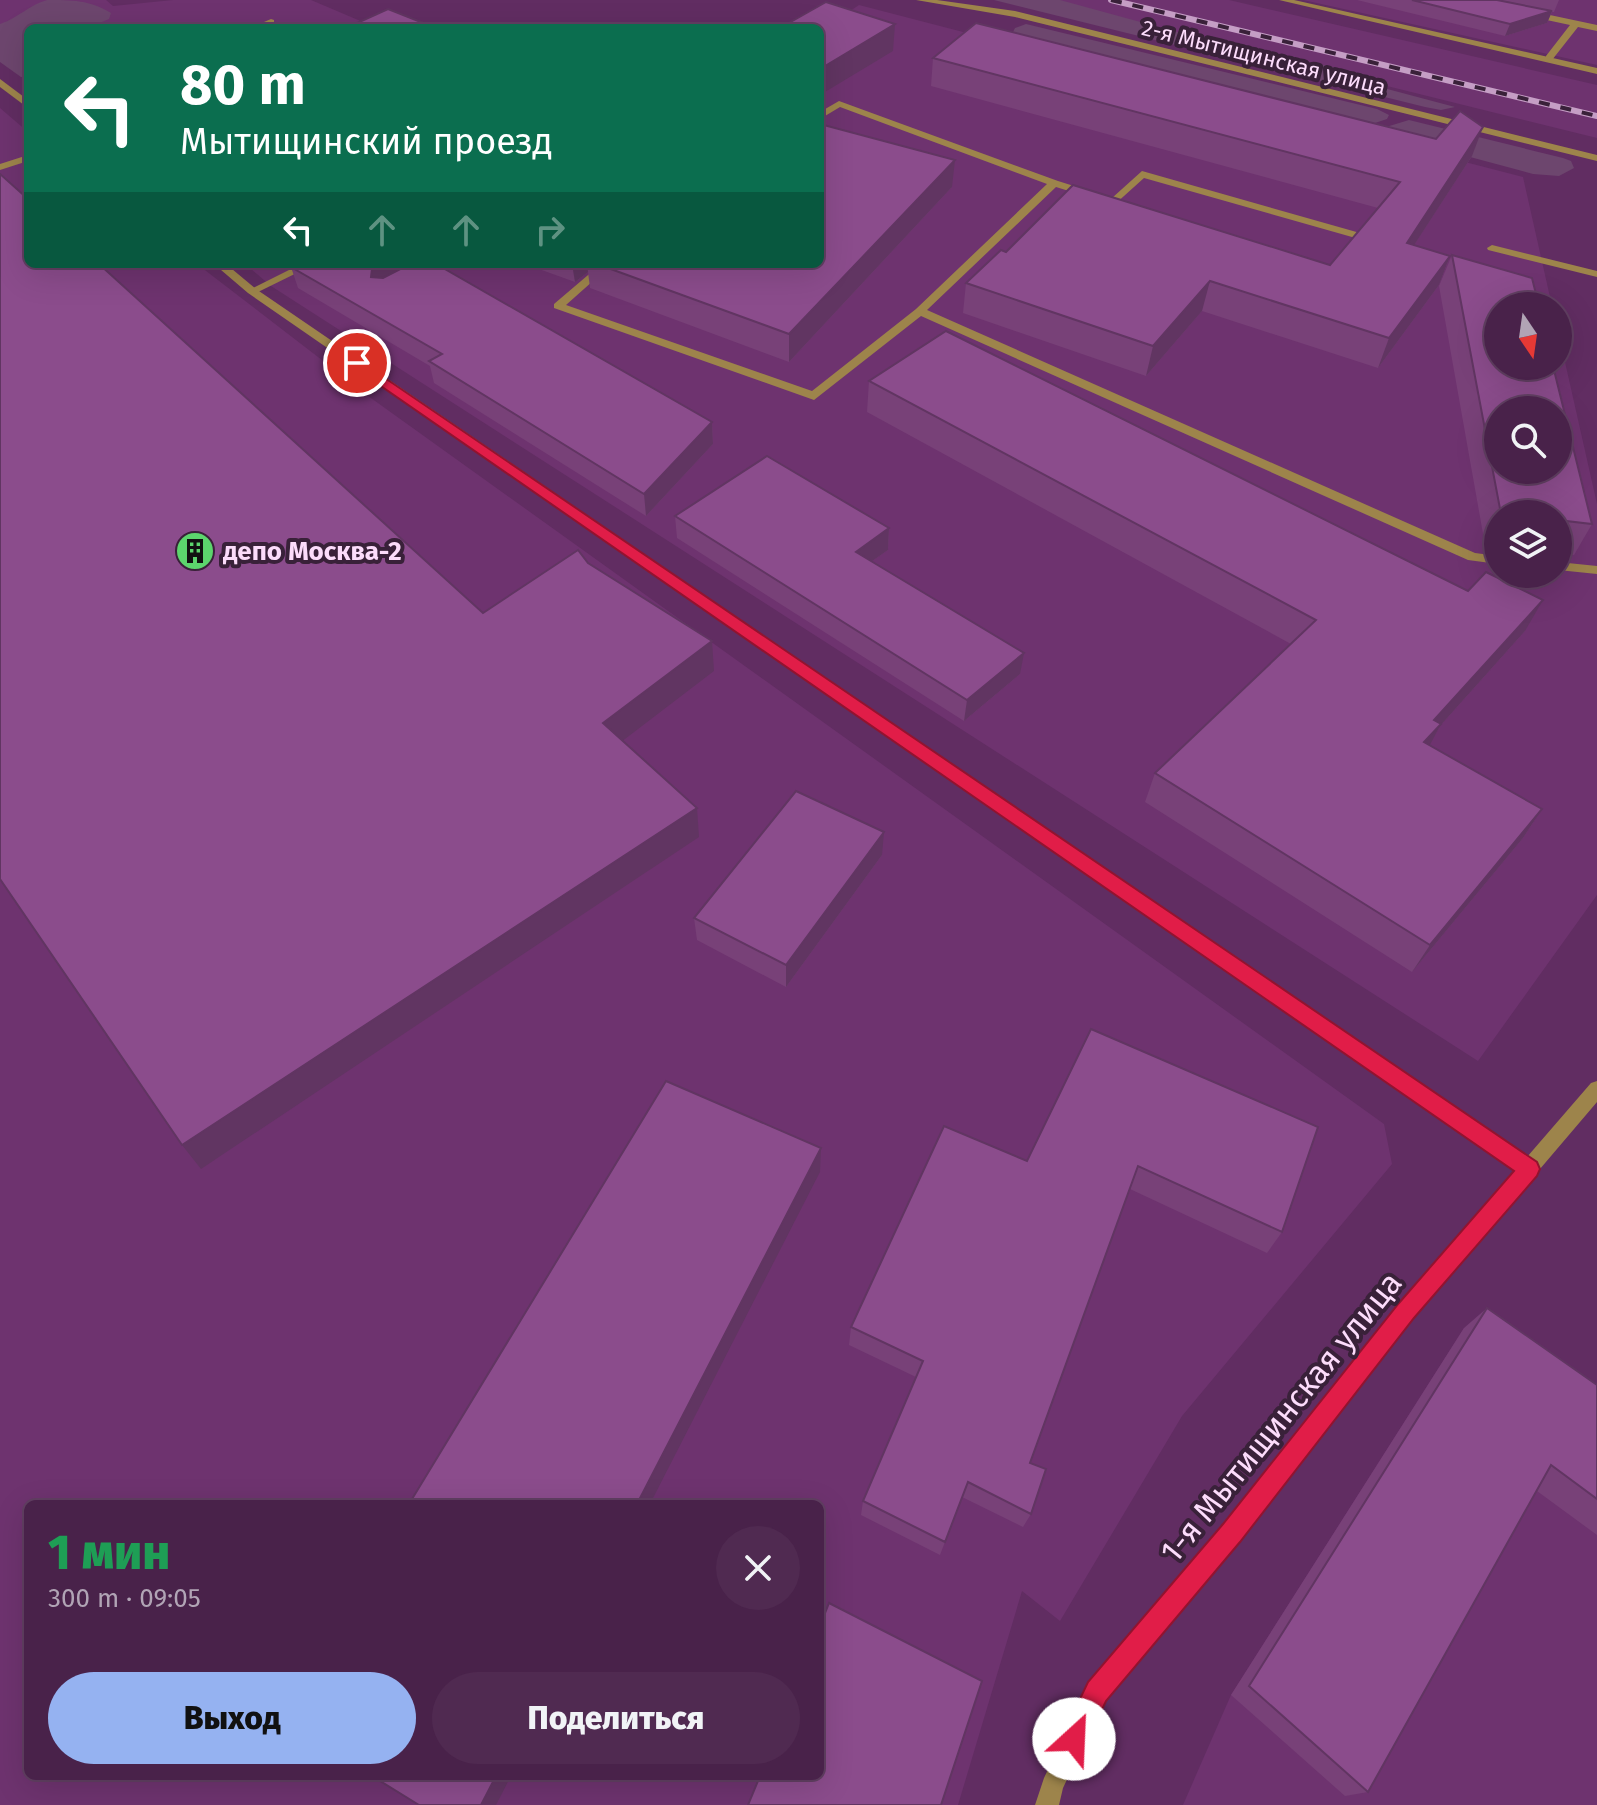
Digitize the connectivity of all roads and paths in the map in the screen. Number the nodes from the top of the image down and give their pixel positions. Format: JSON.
{"nodes":[{"id":1,"x":920,"y":0,"type":"edge"},
{"id":2,"x":1283,"y":0,"type":"edge"},
{"id":3,"x":1520,"y":12,"type":"edge"},
{"id":4,"x":271,"y":22,"type":"dead end"},
{"id":5,"x":265,"y":24,"type":"edge"},
{"id":6,"x":1576,"y":24,"type":"junction"},
{"id":7,"x":1597,"y":28,"type":"edge"},
{"id":8,"x":1549,"y":58,"type":"junction"},
{"id":9,"x":1597,"y":71,"type":"edge"},
{"id":10,"x":0,"y":82,"type":"edge"},
{"id":11,"x":24,"y":102,"type":"edge"},
{"id":12,"x":824,"y":113,"type":"edge"},
{"id":13,"x":1597,"y":158,"type":"edge"},
{"id":14,"x":24,"y":159,"type":"edge"},
{"id":15,"x":0,"y":167,"type":"edge"},
{"id":16,"x":1054,"y":183,"type":"junction"},
{"id":17,"x":1356,"y":235,"type":"edge"},
{"id":18,"x":1492,"y":248,"type":"dead end"},
{"id":19,"x":224,"y":268,"type":"edge"},
{"id":20,"x":301,"y":268,"type":"edge"},
{"id":21,"x":602,"y":268,"type":"edge"},
{"id":22,"x":1597,"y":274,"type":"edge"},
{"id":23,"x":252,"y":291,"type":"junction"},
{"id":24,"x":920,"y":311,"type":"junction"},
{"id":25,"x":1484,"y":558,"type":"edge"},
{"id":26,"x":1572,"y":567,"type":"edge"},
{"id":27,"x":1597,"y":570,"type":"edge"},
{"id":28,"x":1597,"y":1089,"type":"edge"},
{"id":29,"x":1529,"y":1169,"type":"junction"},
{"id":30,"x":1047,"y":1805,"type":"edge"}],
"edges":[{"from":1,"to":13,"type":"street","name":"2-я Мытищинская улица"},
{"from":2,"to":8,"type":"street"},
{"from":3,"to":6,"type":"street"},
{"from":4,"to":5,"type":"street"},
{"from":6,"to":7,"type":"street"},
{"from":6,"to":8,"type":"street"},
{"from":8,"to":9,"type":"street"},
{"from":10,"to":11,"type":"street"},
{"from":12,"to":16,"type":"street"},
{"from":14,"to":15,"type":"street"},
{"from":16,"to":17,"type":"street"},
{"from":16,"to":24,"type":"street"},
{"from":18,"to":22,"type":"street"},
{"from":19,"to":23,"type":"street"},
{"from":20,"to":23,"type":"street"},
{"from":21,"to":24,"type":"street"},
{"from":23,"to":29,"type":"street"},
{"from":24,"to":25,"type":"street"},
{"from":26,"to":27,"type":"street"},
{"from":28,"to":29,"type":"street","name":"1-я Мытищинская улица"},
{"from":29,"to":30,"type":"street","name":"1-я Мытищинская улица"}]}
